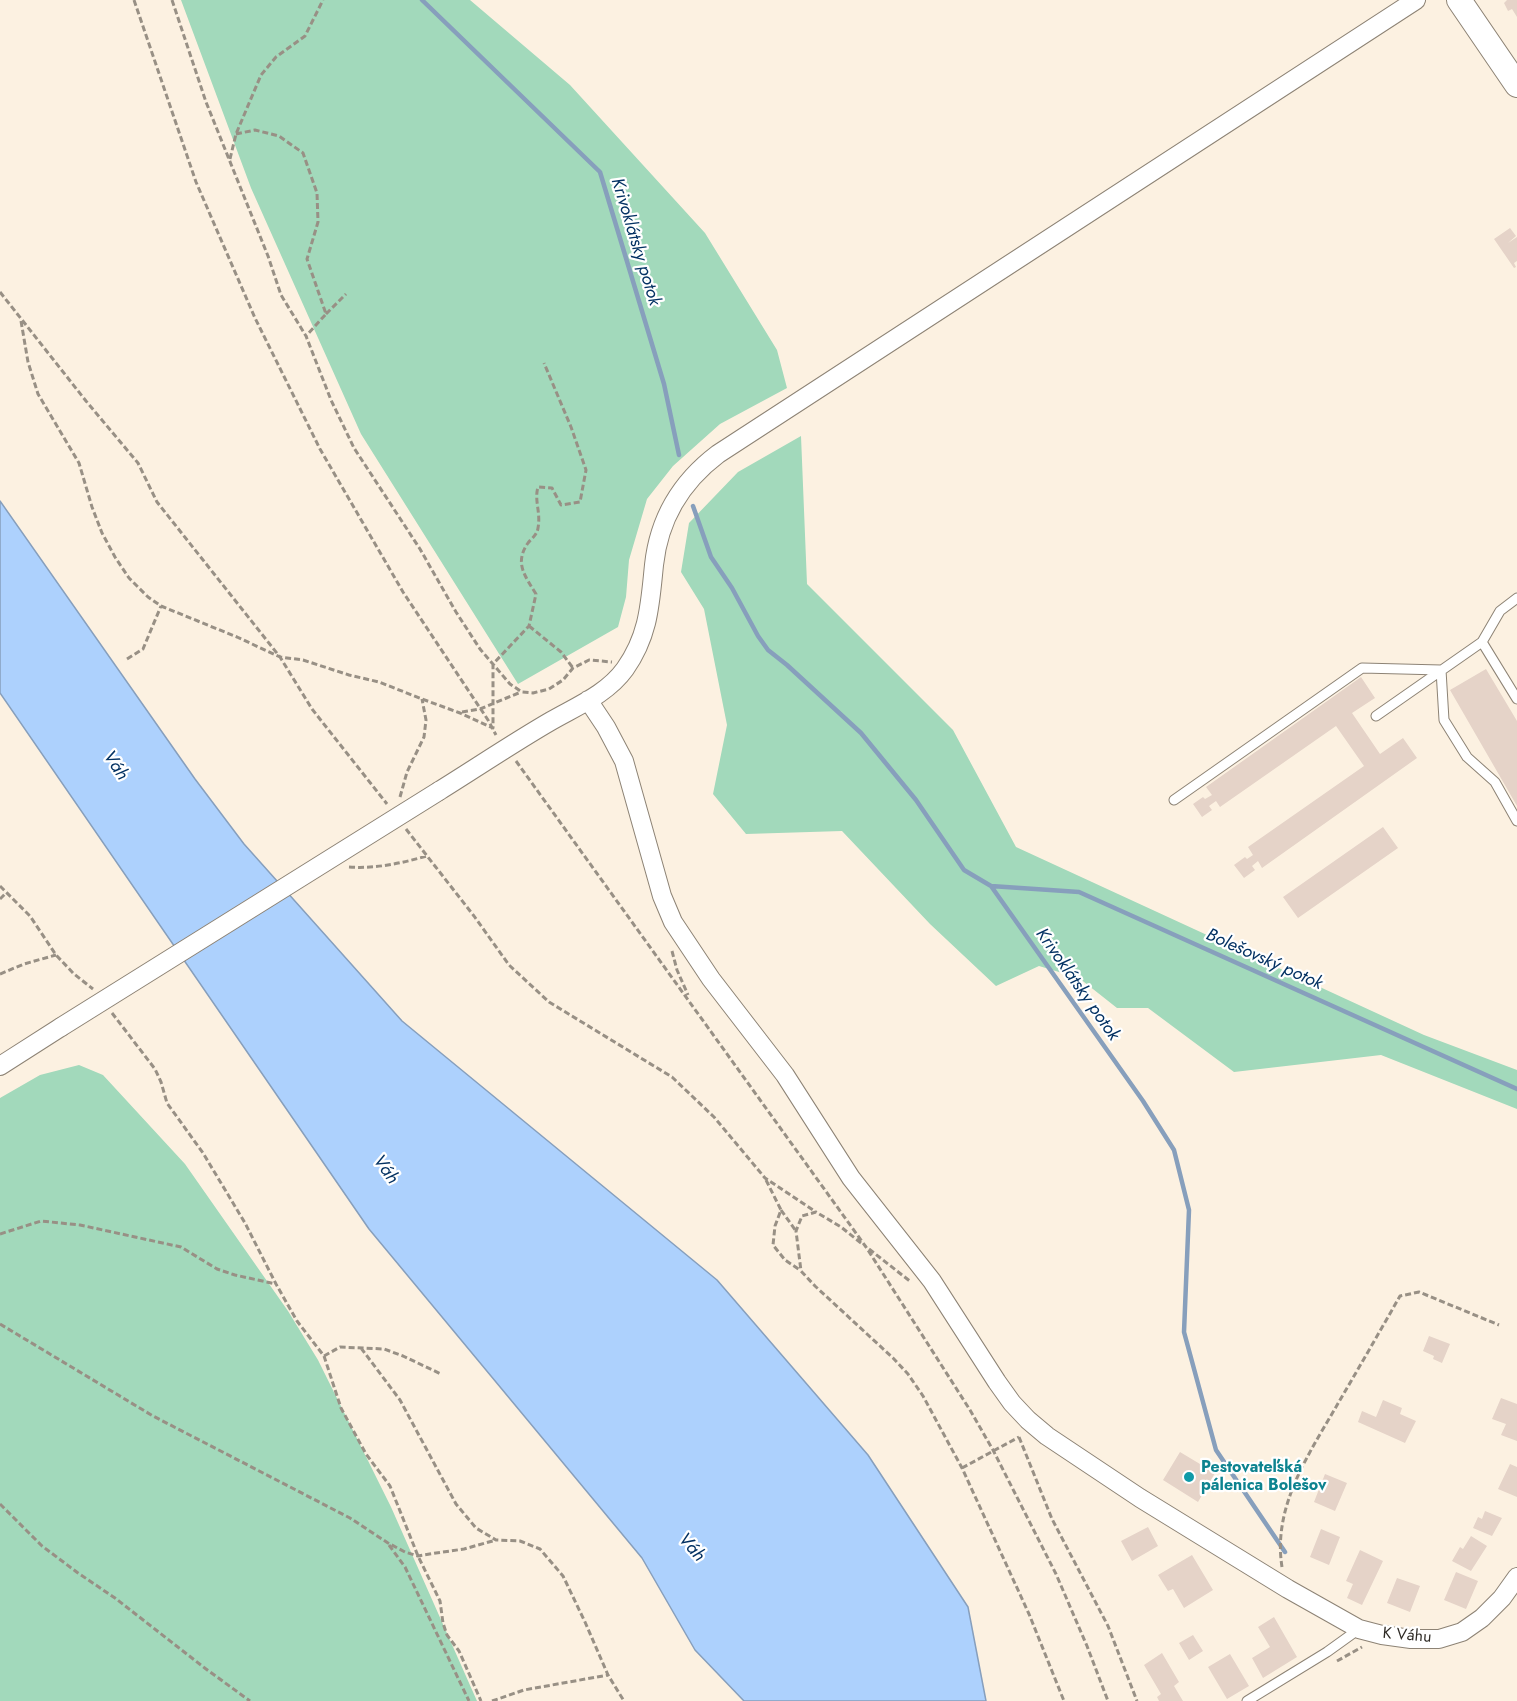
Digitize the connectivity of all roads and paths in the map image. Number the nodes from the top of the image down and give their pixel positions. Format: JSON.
{"nodes":[{"id":1,"x":134,"y":0,"type":"edge"},
{"id":2,"x":172,"y":0,"type":"edge"},
{"id":3,"x":323,"y":0,"type":"edge"},
{"id":4,"x":1416,"y":0,"type":"edge"},
{"id":5,"x":1459,"y":0,"type":"edge"},
{"id":6,"x":1517,"y":85,"type":"edge"},
{"id":7,"x":236,"y":134,"type":"junction"},
{"id":8,"x":230,"y":161,"type":"junction"},
{"id":9,"x":0,"y":292,"type":"edge"},
{"id":10,"x":346,"y":294,"type":"dead end"},
{"id":11,"x":326,"y":314,"type":"junction"},
{"id":12,"x":21,"y":319,"type":"junction"},
{"id":13,"x":306,"y":336,"type":"junction"},
{"id":14,"x":544,"y":363,"type":"dead end"},
{"id":15,"x":1517,"y":598,"type":"edge"},
{"id":16,"x":161,"y":606,"type":"junction"},
{"id":17,"x":529,"y":626,"type":"junction"},
{"id":18,"x":1482,"y":642,"type":"junction"},
{"id":19,"x":280,"y":657,"type":"junction"},
{"id":20,"x":126,"y":659,"type":"dead end"},
{"id":21,"x":493,"y":664,"type":"junction"},
{"id":22,"x":573,"y":668,"type":"junction"},
{"id":23,"x":624,"y":669,"type":"junction"},
{"id":24,"x":1441,"y":670,"type":"junction"},
{"id":25,"x":522,"y":692,"type":"junction"},
{"id":26,"x":422,"y":699,"type":"junction"},
{"id":27,"x":1517,"y":699,"type":"edge"},
{"id":28,"x":588,"y":700,"type":"junction"},
{"id":29,"x":493,"y":704,"type":"junction"},
{"id":30,"x":480,"y":709,"type":"junction"},
{"id":31,"x":460,"y":713,"type":"junction"},
{"id":32,"x":1376,"y":716,"type":"dead end"},
{"id":33,"x":493,"y":728,"type":"junction"},
{"id":34,"x":507,"y":748,"type":"junction"},
{"id":35,"x":399,"y":799,"type":"dead end"},
{"id":36,"x":1174,"y":800,"type":"dead end"},
{"id":37,"x":389,"y":807,"type":"dead end"},
{"id":38,"x":1517,"y":821,"type":"edge"},
{"id":39,"x":402,"y":824,"type":"dead end"},
{"id":40,"x":427,"y":856,"type":"junction"},
{"id":41,"x":342,"y":864,"type":"dead end"},
{"id":42,"x":0,"y":886,"type":"edge"},
{"id":43,"x":6,"y":893,"type":"junction"},
{"id":44,"x":0,"y":899,"type":"edge"},
{"id":45,"x":673,"y":922,"type":"junction"},
{"id":46,"x":56,"y":955,"type":"junction"},
{"id":47,"x":0,"y":974,"type":"edge"},
{"id":48,"x":100,"y":997,"type":"dead end"},
{"id":49,"x":693,"y":1005,"type":"junction"},
{"id":50,"x":106,"y":1006,"type":"dead end"},
{"id":51,"x":0,"y":1066,"type":"edge"},
{"id":52,"x":765,"y":1178,"type":"junction"},
{"id":53,"x":781,"y":1210,"type":"junction"},
{"id":54,"x":816,"y":1212,"type":"junction"},
{"id":55,"x":796,"y":1231,"type":"junction"},
{"id":56,"x":0,"y":1234,"type":"edge"},
{"id":57,"x":866,"y":1247,"type":"junction"},
{"id":58,"x":801,"y":1271,"type":"junction"},
{"id":59,"x":932,"y":1281,"type":"junction"},
{"id":60,"x":276,"y":1284,"type":"junction"},
{"id":61,"x":0,"y":1324,"type":"edge"},
{"id":62,"x":1500,"y":1325,"type":"dead end"},
{"id":63,"x":361,"y":1348,"type":"junction"},
{"id":64,"x":324,"y":1356,"type":"junction"},
{"id":65,"x":441,"y":1374,"type":"dead end"},
{"id":66,"x":993,"y":1450,"type":"junction"},
{"id":67,"x":962,"y":1468,"type":"junction"},
{"id":68,"x":0,"y":1504,"type":"edge"},
{"id":69,"x":496,"y":1540,"type":"junction"},
{"id":70,"x":388,"y":1543,"type":"junction"},
{"id":71,"x":418,"y":1556,"type":"junction"},
{"id":72,"x":1517,"y":1577,"type":"edge"},
{"id":73,"x":1285,"y":1586,"type":"junction"},
{"id":74,"x":1359,"y":1629,"type":"junction"},
{"id":75,"x":608,"y":1675,"type":"junction"},
{"id":76,"x":250,"y":1701,"type":"edge"},
{"id":77,"x":470,"y":1701,"type":"edge"},
{"id":78,"x":481,"y":1701,"type":"edge"},
{"id":79,"x":492,"y":1701,"type":"edge"},
{"id":80,"x":624,"y":1701,"type":"edge"},
{"id":81,"x":1064,"y":1701,"type":"edge"},
{"id":82,"x":1108,"y":1701,"type":"edge"},
{"id":83,"x":1137,"y":1701,"type":"edge"},
{"id":84,"x":1247,"y":1701,"type":"edge"}],
"edges":[{"from":1,"to":30,"type":"path"},
{"from":2,"to":8,"type":"path"},
{"from":3,"to":7,"type":"path"},
{"from":4,"to":23,"type":"street"},
{"from":5,"to":6,"type":"main road"},
{"from":7,"to":8,"type":"path"},
{"from":7,"to":11,"type":"path"},
{"from":8,"to":13,"type":"path"},
{"from":9,"to":12,"type":"path"},
{"from":10,"to":11,"type":"path"},
{"from":11,"to":13,"type":"path"},
{"from":12,"to":16,"type":"path"},
{"from":12,"to":19,"type":"path"},
{"from":13,"to":21,"type":"path"},
{"from":14,"to":17,"type":"path"},
{"from":15,"to":18,"type":"lane"},
{"from":16,"to":19,"type":"path"},
{"from":16,"to":20,"type":"path"},
{"from":17,"to":21,"type":"path"},
{"from":17,"to":22,"type":"path"},
{"from":18,"to":24,"type":"lane"},
{"from":18,"to":27,"type":"lane"},
{"from":19,"to":26,"type":"path"},
{"from":19,"to":37,"type":"path"},
{"from":21,"to":25,"type":"path"},
{"from":21,"to":29,"type":"path"},
{"from":22,"to":23,"type":"path"},
{"from":22,"to":25,"type":"path"},
{"from":23,"to":28,"type":"street"},
{"from":24,"to":32,"type":"lane"},
{"from":24,"to":36,"type":"lane"},
{"from":24,"to":38,"type":"lane"},
{"from":25,"to":29,"type":"path"},
{"from":26,"to":31,"type":"path"},
{"from":26,"to":35,"type":"path"},
{"from":28,"to":34,"type":"street"},
{"from":28,"to":45,"type":"street","name":"K Váhu"},
{"from":29,"to":30,"type":"path"},
{"from":29,"to":33,"type":"path"},
{"from":30,"to":31,"type":"path"},
{"from":30,"to":33,"type":"path"},
{"from":31,"to":33,"type":"path"},
{"from":33,"to":34,"type":"path"},
{"from":34,"to":49,"type":"path"},
{"from":34,"to":51,"type":"street","bridge":true},
{"from":39,"to":40,"type":"path"},
{"from":40,"to":41,"type":"path"},
{"from":40,"to":52,"type":"path"},
{"from":42,"to":43,"type":"path"},
{"from":43,"to":44,"type":"path"},
{"from":43,"to":46,"type":"path"},
{"from":45,"to":49,"type":"path"},
{"from":45,"to":59,"type":"street","name":"K Váhu"},
{"from":46,"to":47,"type":"path"},
{"from":46,"to":48,"type":"path"},
{"from":49,"to":57,"type":"path"},
{"from":50,"to":60,"type":"path"},
{"from":52,"to":53,"type":"path"},
{"from":52,"to":54,"type":"path"},
{"from":53,"to":55,"type":"path"},
{"from":53,"to":58,"type":"path"},
{"from":54,"to":55,"type":"path"},
{"from":54,"to":57,"type":"path"},
{"from":55,"to":58,"type":"path"},
{"from":56,"to":60,"type":"path"},
{"from":57,"to":59,"type":"path"},
{"from":57,"to":66,"type":"path"},
{"from":58,"to":67,"type":"path"},
{"from":59,"to":73,"type":"street","name":"K Váhu"},
{"from":60,"to":64,"type":"path"},
{"from":61,"to":70,"type":"path"},
{"from":62,"to":73,"type":"path"},
{"from":63,"to":64,"type":"path"},
{"from":63,"to":65,"type":"path"},
{"from":63,"to":69,"type":"path"},
{"from":64,"to":71,"type":"path"},
{"from":66,"to":67,"type":"path"},
{"from":66,"to":82,"type":"path"},
{"from":66,"to":83,"type":"path"},
{"from":67,"to":81,"type":"path"},
{"from":68,"to":76,"type":"path"},
{"from":69,"to":71,"type":"path"},
{"from":69,"to":75,"type":"path"},
{"from":70,"to":71,"type":"path"},
{"from":70,"to":77,"type":"path"},
{"from":71,"to":78,"type":"path"},
{"from":72,"to":74,"type":"street","name":"K Váhu"},
{"from":73,"to":74,"type":"street","name":"K Váhu"},
{"from":74,"to":84,"type":"lane"},
{"from":75,"to":79,"type":"path"},
{"from":75,"to":80,"type":"path"}]}
